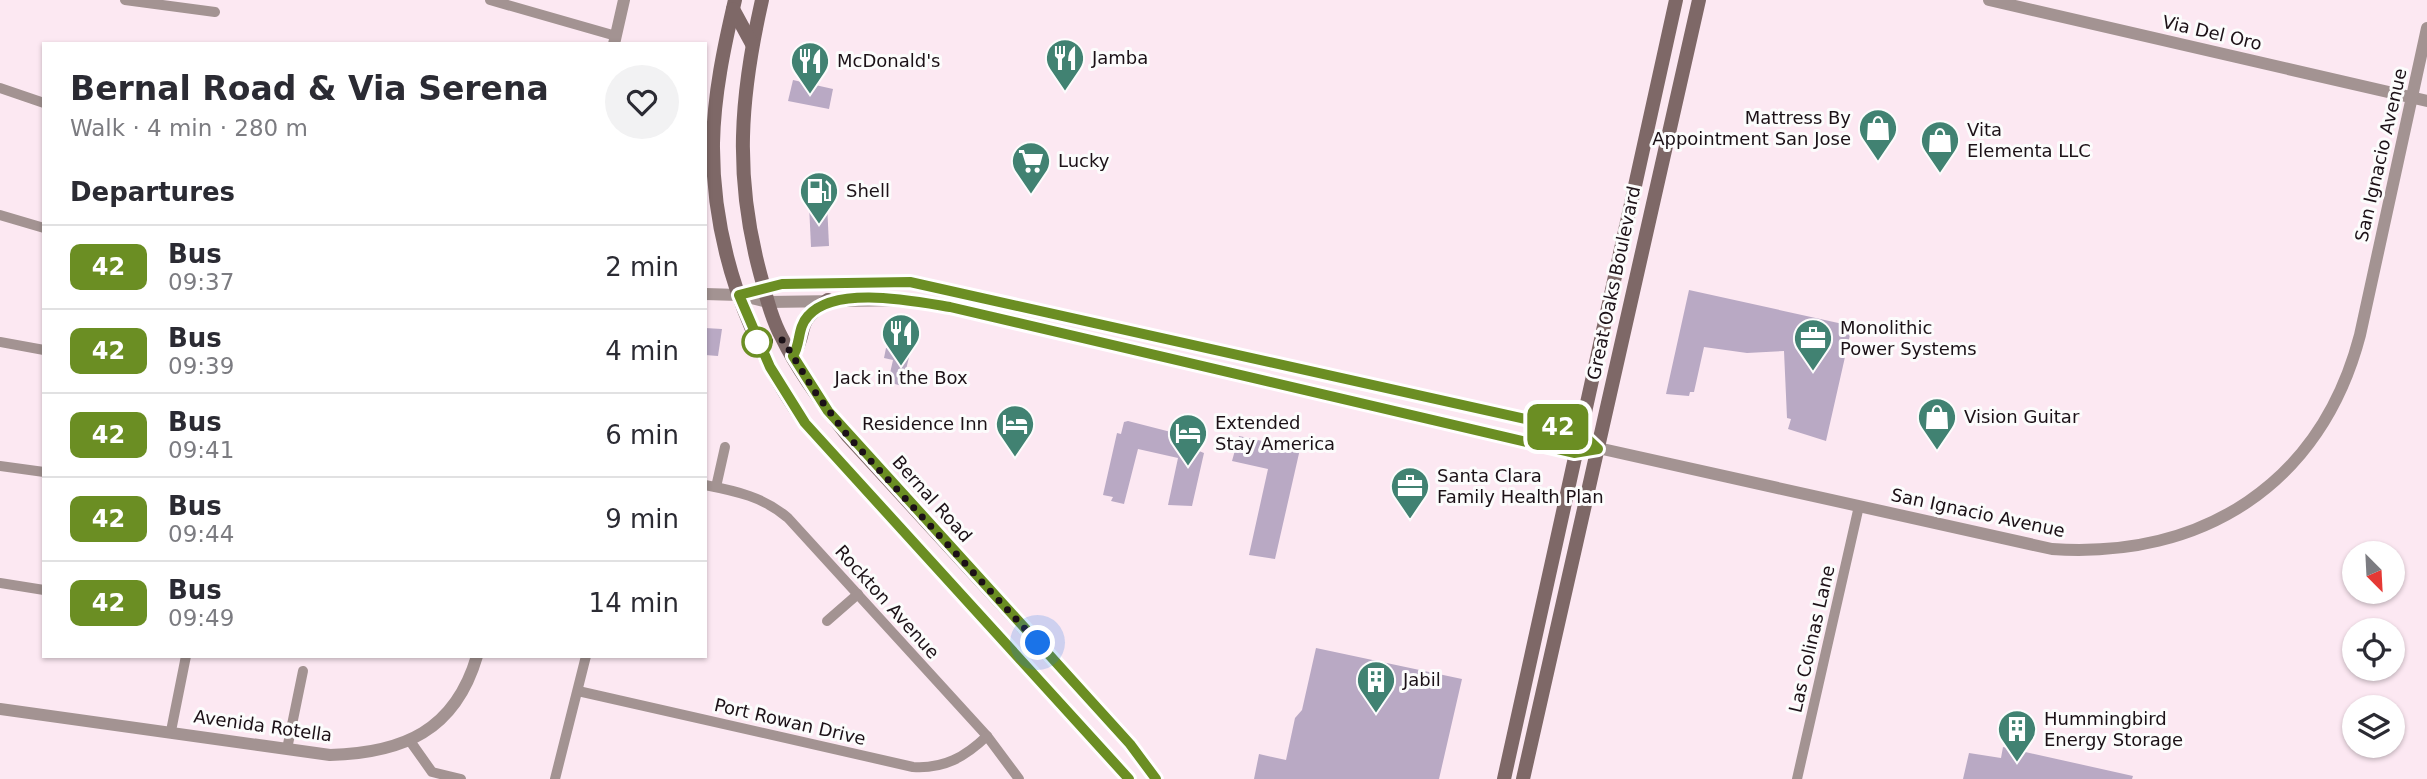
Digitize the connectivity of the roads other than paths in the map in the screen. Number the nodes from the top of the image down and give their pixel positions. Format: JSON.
{"nodes":[{"id":1,"x":125,"y":0,"type":"edge"},
{"id":2,"x":490,"y":0,"type":"edge"},
{"id":3,"x":624,"y":0,"type":"edge"},
{"id":4,"x":762,"y":0,"type":"edge"},
{"id":5,"x":1676,"y":0,"type":"edge"},
{"id":6,"x":1699,"y":0,"type":"edge"},
{"id":7,"x":1989,"y":0,"type":"edge"},
{"id":8,"x":734,"y":4,"type":"edge"},
{"id":9,"x":215,"y":12,"type":"dead end"},
{"id":10,"x":2427,"y":28,"type":"edge"},
{"id":11,"x":615,"y":40,"type":"edge"},
{"id":12,"x":752,"y":44,"type":"junction"},
{"id":13,"x":0,"y":88,"type":"edge"},
{"id":14,"x":2410,"y":97,"type":"junction"},
{"id":15,"x":2427,"y":101,"type":"edge"},
{"id":16,"x":42,"y":102,"type":"edge"},
{"id":17,"x":1635,"y":185,"type":"junction"},
{"id":18,"x":1652,"y":197,"type":"junction"},
{"id":19,"x":0,"y":215,"type":"edge"},
{"id":20,"x":42,"y":227,"type":"edge"},
{"id":21,"x":764,"y":286,"type":"junction"},
{"id":22,"x":707,"y":295,"type":"edge"},
{"id":23,"x":739,"y":295,"type":"junction"},
{"id":24,"x":828,"y":300,"type":"junction"},
{"id":25,"x":768,"y":302,"type":"junction"},
{"id":26,"x":1065,"y":316,"type":"junction"},
{"id":27,"x":1056,"y":333,"type":"junction"},
{"id":28,"x":0,"y":342,"type":"edge"},
{"id":29,"x":42,"y":350,"type":"edge"},
{"id":30,"x":793,"y":356,"type":"junction"},
{"id":31,"x":1579,"y":431,"type":"junction"},
{"id":32,"x":724,"y":447,"type":"dead end"},
{"id":33,"x":1598,"y":449,"type":"junction"},
{"id":34,"x":1574,"y":453,"type":"junction"},
{"id":35,"x":0,"y":466,"type":"edge"},
{"id":36,"x":42,"y":472,"type":"edge"},
{"id":37,"x":710,"y":486,"type":"edge"},
{"id":38,"x":1859,"y":506,"type":"junction"},
{"id":39,"x":0,"y":583,"type":"edge"},
{"id":40,"x":42,"y":590,"type":"edge"},
{"id":41,"x":858,"y":594,"type":"junction"},
{"id":42,"x":827,"y":621,"type":"dead end"},
{"id":43,"x":186,"y":658,"type":"edge"},
{"id":44,"x":476,"y":658,"type":"edge"},
{"id":45,"x":586,"y":658,"type":"edge"},
{"id":46,"x":303,"y":671,"type":"dead end"},
{"id":47,"x":1526,"y":678,"type":"junction"},
{"id":48,"x":1544,"y":682,"type":"junction"},
{"id":49,"x":578,"y":691,"type":"junction"},
{"id":50,"x":0,"y":709,"type":"edge"},
{"id":51,"x":171,"y":731,"type":"junction"},
{"id":52,"x":987,"y":736,"type":"junction"},
{"id":53,"x":410,"y":741,"type":"junction"},
{"id":54,"x":287,"y":748,"type":"junction"},
{"id":55,"x":461,"y":779,"type":"edge"},
{"id":56,"x":555,"y":779,"type":"edge"},
{"id":57,"x":1019,"y":779,"type":"edge"},
{"id":58,"x":1129,"y":779,"type":"edge"},
{"id":59,"x":1156,"y":779,"type":"edge"},
{"id":60,"x":1504,"y":779,"type":"edge"},
{"id":61,"x":1523,"y":779,"type":"edge"},
{"id":62,"x":1797,"y":779,"type":"edge"}],
"edges":[{"from":1,"to":9,"type":"street"},
{"from":2,"to":11,"type":"street"},
{"from":3,"to":11,"type":"street"},
{"from":4,"to":12,"type":"main road","name":"Bernal Road"},
{"from":5,"to":17,"type":"main road","name":"Great Oaks Boulevard"},
{"from":6,"to":18,"type":"main road","name":"Great Oaks Boulevard"},
{"from":7,"to":14,"type":"street","name":"Via Del Oro"},
{"from":8,"to":12,"type":"main road"},
{"from":8,"to":23,"type":"main road"},
{"from":10,"to":14,"type":"street","name":"San Ignacio Avenue"},
{"from":12,"to":21,"type":"main road","name":"Bernal Road"},
{"from":13,"to":16,"type":"street"},
{"from":14,"to":15,"type":"street","name":"Via Del Oro"},
{"from":14,"to":38,"type":"street","name":"San Ignacio Avenue"},
{"from":17,"to":18,"type":"main road"},
{"from":17,"to":31,"type":"main road","name":"Great Oaks Boulevard"},
{"from":18,"to":33,"type":"main road","name":"Great Oaks Boulevard"},
{"from":19,"to":20,"type":"street"},
{"from":21,"to":23,"type":"street","name":"San Ignacio Avenue"},
{"from":21,"to":25,"type":"main road","name":"Bernal Road"},
{"from":21,"to":26,"type":"street","name":"San Ignacio Avenue"},
{"from":22,"to":23,"type":"street","name":"San Ignacio Avenue"},
{"from":23,"to":25,"type":"street","name":"San Ignacio Avenue"},
{"from":23,"to":58,"type":"main road"},
{"from":24,"to":25,"type":"street","name":"San Ignacio Avenue"},
{"from":24,"to":27,"type":"street","name":"San Ignacio Avenue"},
{"from":24,"to":30,"type":"main road"},
{"from":25,"to":30,"type":"main road","name":"Bernal Road"},
{"from":26,"to":27,"type":"street"},
{"from":26,"to":31,"type":"street","name":"San Ignacio Avenue"},
{"from":27,"to":34,"type":"street","name":"San Ignacio Avenue"},
{"from":28,"to":29,"type":"street"},
{"from":30,"to":59,"type":"main road","name":"Bernal Road"},
{"from":31,"to":33,"type":"street"},
{"from":31,"to":34,"type":"main road","name":"Great Oaks Boulevard"},
{"from":32,"to":37,"type":"street"},
{"from":33,"to":34,"type":"street","name":"San Ignacio Avenue"},
{"from":33,"to":38,"type":"street","name":"San Ignacio Avenue"},
{"from":33,"to":48,"type":"main road","name":"Great Oaks Boulevard"},
{"from":34,"to":47,"type":"main road","name":"Great Oaks Boulevard"},
{"from":35,"to":36,"type":"street"},
{"from":37,"to":41,"type":"street","name":"Rockton Avenue"},
{"from":38,"to":62,"type":"street","name":"Las Colinas Lane"},
{"from":39,"to":40,"type":"street"},
{"from":41,"to":42,"type":"street"},
{"from":41,"to":52,"type":"street","name":"Rockton Avenue"},
{"from":43,"to":51,"type":"street"},
{"from":44,"to":53,"type":"street","name":"Avenida Rotella"},
{"from":45,"to":49,"type":"street"},
{"from":46,"to":54,"type":"street"},
{"from":47,"to":48,"type":"main road"},
{"from":47,"to":60,"type":"main road","name":"Great Oaks Boulevard"},
{"from":48,"to":61,"type":"main road","name":"Great Oaks Boulevard"},
{"from":49,"to":52,"type":"street","name":"Port Rowan Drive"},
{"from":49,"to":56,"type":"street"},
{"from":50,"to":51,"type":"street","name":"Avenida Rotella"},
{"from":51,"to":54,"type":"street","name":"Avenida Rotella"},
{"from":52,"to":57,"type":"street","name":"Rockton Avenue"},
{"from":53,"to":54,"type":"street","name":"Avenida Rotella"},
{"from":53,"to":55,"type":"street"}]}
